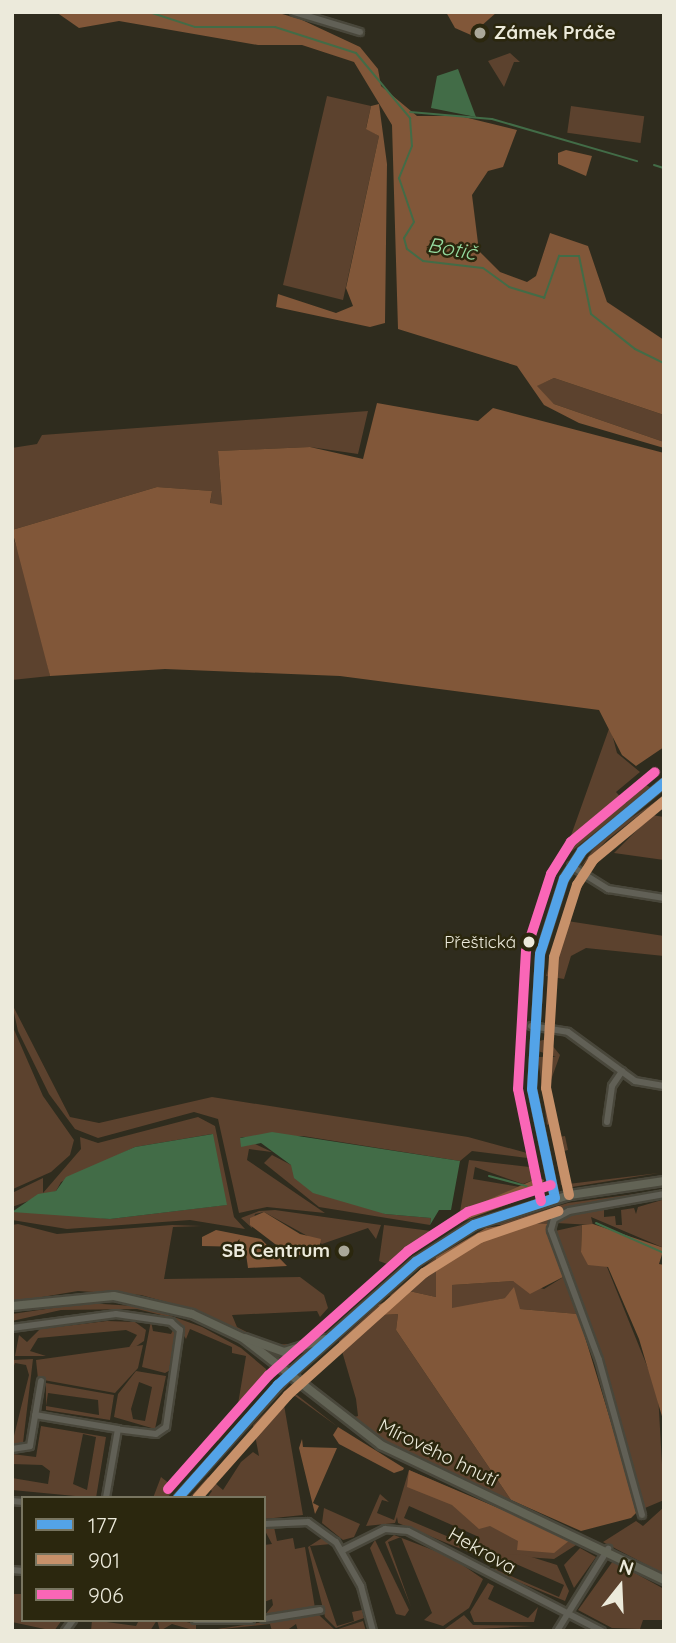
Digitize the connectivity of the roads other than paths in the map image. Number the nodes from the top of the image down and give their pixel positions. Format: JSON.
{"nodes":[{"id":1,"x":294,"y":12,"type":"edge"},
{"id":2,"x":359,"y":33,"type":"dead end"},
{"id":3,"x":662,"y":787,"type":"edge"},
{"id":4,"x":571,"y":866,"type":"junction"},
{"id":5,"x":664,"y":898,"type":"edge"},
{"id":6,"x":531,"y":1026,"type":"junction"},
{"id":7,"x":622,"y":1071,"type":"junction"},
{"id":8,"x":664,"y":1086,"type":"edge"},
{"id":9,"x":607,"y":1122,"type":"dead end"},
{"id":10,"x":664,"y":1181,"type":"edge"},
{"id":11,"x":664,"y":1194,"type":"edge"},
{"id":12,"x":555,"y":1198,"type":"junction"},
{"id":13,"x":12,"y":1306,"type":"edge"},
{"id":14,"x":12,"y":1328,"type":"edge"},
{"id":15,"x":331,"y":1337,"type":"junction"},
{"id":16,"x":243,"y":1338,"type":"junction"},
{"id":17,"x":289,"y":1375,"type":"junction"},
{"id":18,"x":41,"y":1381,"type":"dead end"},
{"id":19,"x":35,"y":1415,"type":"junction"},
{"id":20,"x":118,"y":1429,"type":"junction"},
{"id":21,"x":12,"y":1449,"type":"edge"},
{"id":22,"x":106,"y":1496,"type":"edge"},
{"id":23,"x":180,"y":1496,"type":"edge"},
{"id":24,"x":642,"y":1515,"type":"dead end"},
{"id":25,"x":266,"y":1524,"type":"edge"},
{"id":26,"x":608,"y":1549,"type":"junction"},
{"id":27,"x":343,"y":1550,"type":"junction"},
{"id":28,"x":664,"y":1580,"type":"edge"},
{"id":29,"x":320,"y":1610,"type":"dead end"},
{"id":30,"x":565,"y":1612,"type":"junction"},
{"id":31,"x":266,"y":1619,"type":"edge"},
{"id":32,"x":373,"y":1631,"type":"edge"},
{"id":33,"x":557,"y":1631,"type":"edge"},
{"id":34,"x":602,"y":1631,"type":"edge"}],
"edges":[{"from":1,"to":2,"type":"street"},
{"from":3,"to":4,"type":"street"},
{"from":4,"to":5,"type":"street"},
{"from":4,"to":6,"type":"street"},
{"from":6,"to":7,"type":"street"},
{"from":6,"to":12,"type":"street"},
{"from":7,"to":8,"type":"street"},
{"from":7,"to":9,"type":"street"},
{"from":10,"to":12,"type":"main road"},
{"from":11,"to":24,"type":"street"},
{"from":12,"to":15,"type":"main road"},
{"from":13,"to":16,"type":"main road","name":"Mírového hnutí"},
{"from":14,"to":20,"type":"street"},
{"from":15,"to":16,"type":"main road"},
{"from":15,"to":17,"type":"main road"},
{"from":16,"to":17,"type":"main road","name":"Mírového hnutí"},
{"from":17,"to":23,"type":"street"},
{"from":17,"to":26,"type":"main road","name":"Mírového hnutí"},
{"from":18,"to":19,"type":"street"},
{"from":19,"to":20,"type":"street"},
{"from":19,"to":21,"type":"street"},
{"from":20,"to":22,"type":"street"},
{"from":25,"to":27,"type":"street"},
{"from":26,"to":28,"type":"main road","name":"Mírového hnutí"},
{"from":26,"to":30,"type":"street"},
{"from":27,"to":30,"type":"street","name":"Hekrova"},
{"from":27,"to":32,"type":"street"},
{"from":29,"to":31,"type":"street"},
{"from":30,"to":33,"type":"street"},
{"from":30,"to":34,"type":"street","name":"Hekrova"}]}
